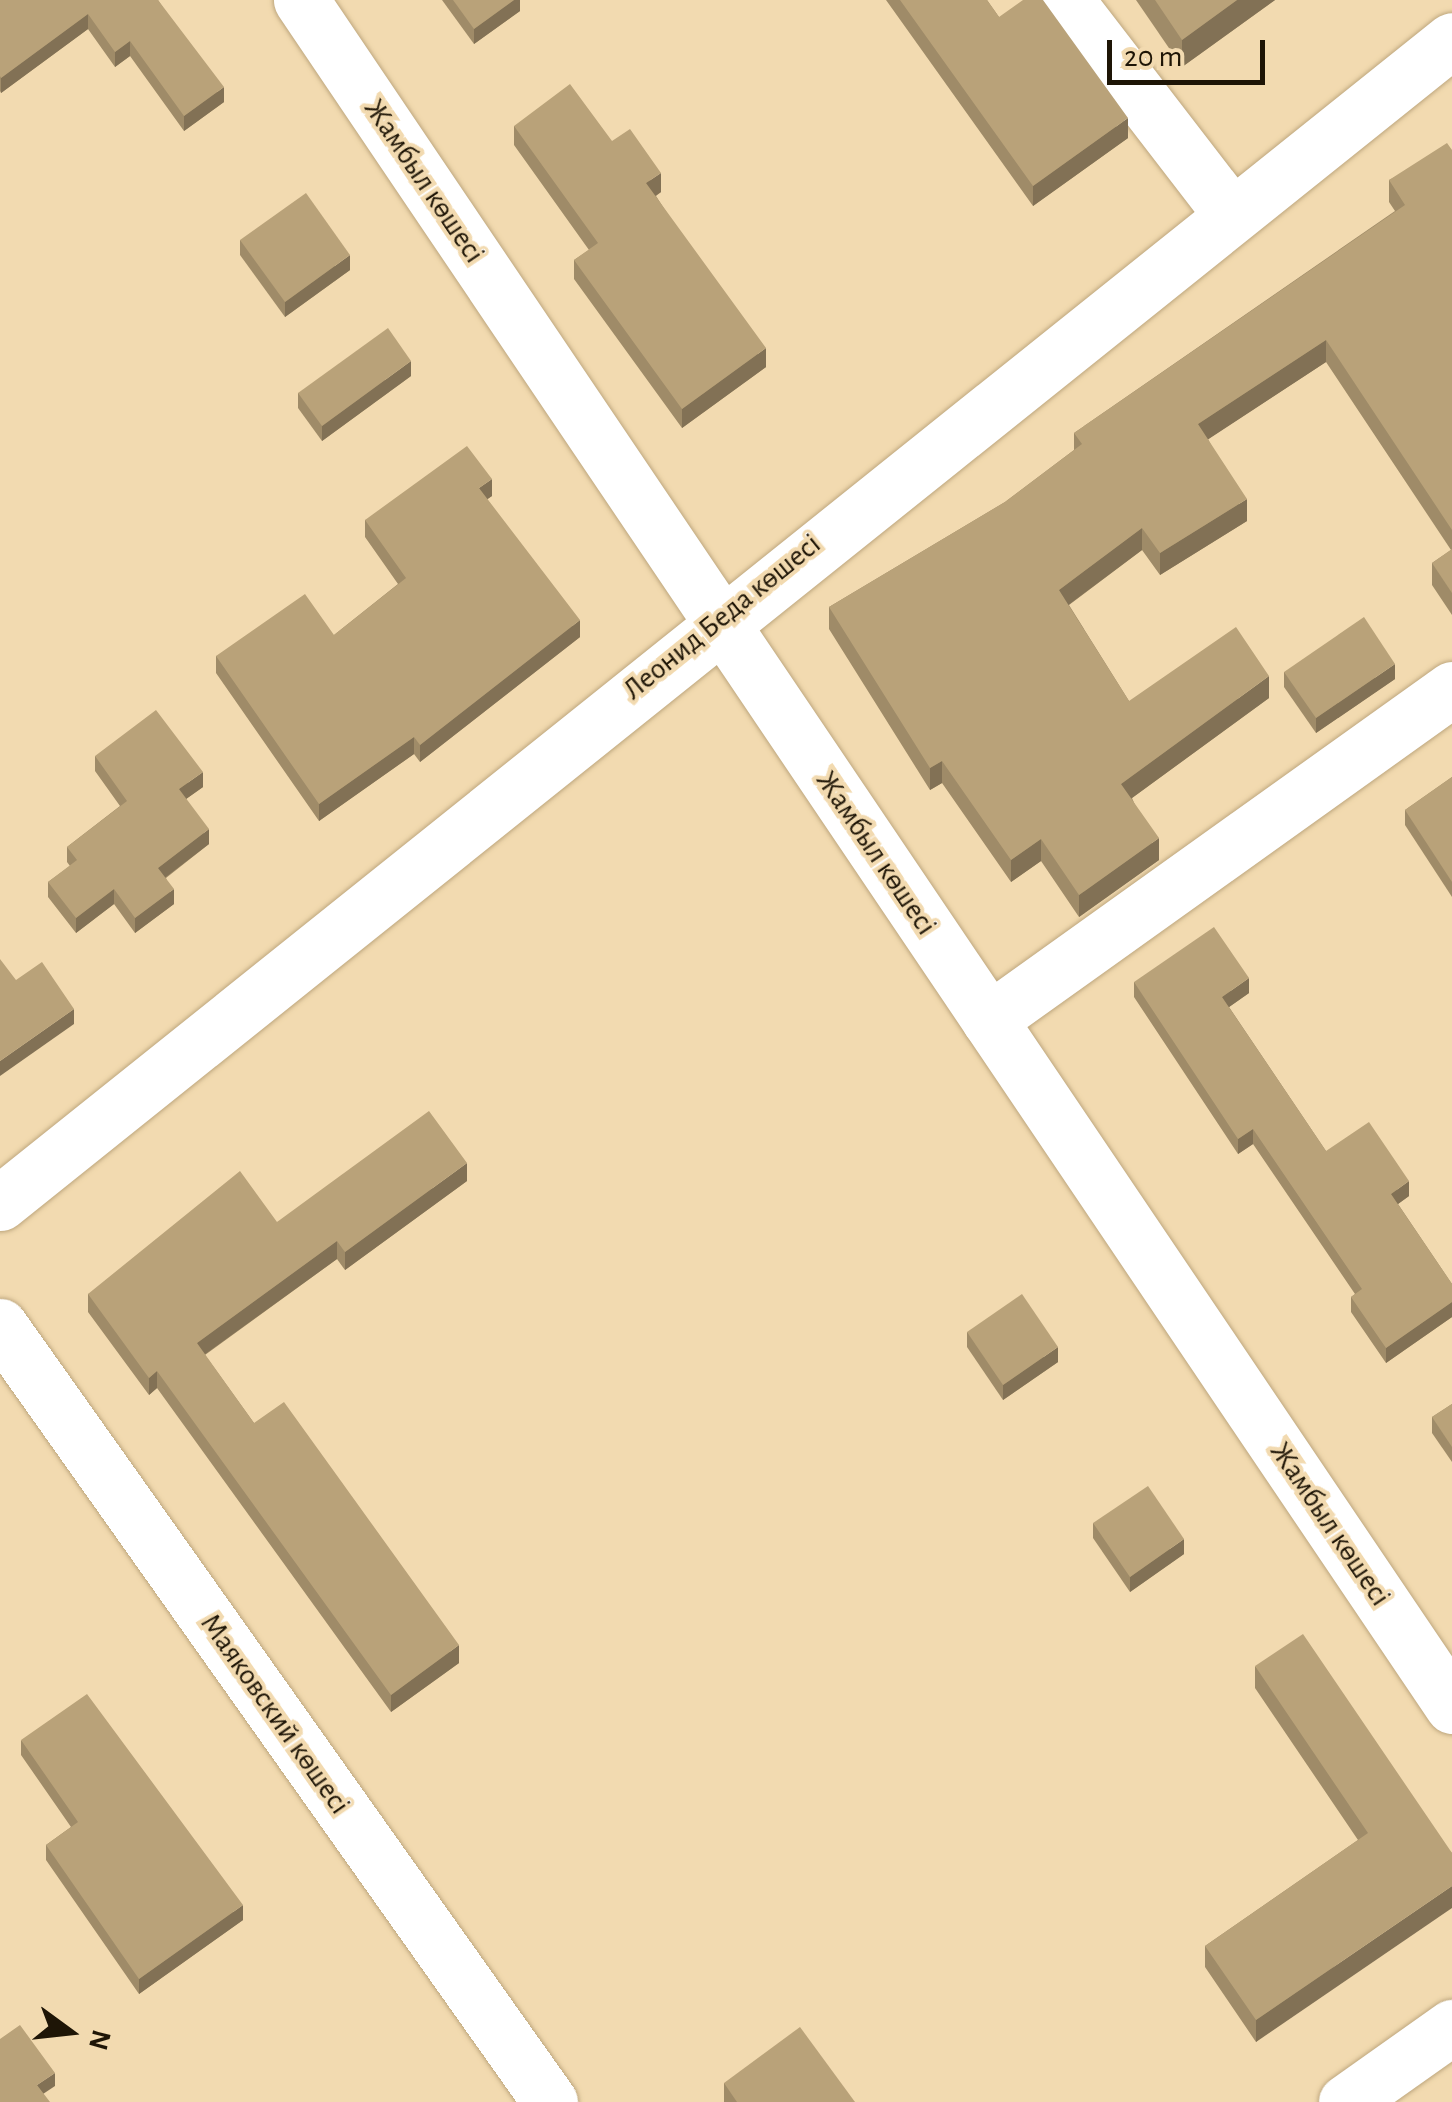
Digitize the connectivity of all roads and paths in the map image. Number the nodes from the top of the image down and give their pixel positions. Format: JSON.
{"nodes":[{"id":1,"x":301,"y":0,"type":"edge"},
{"id":2,"x":1066,"y":0,"type":"edge"},
{"id":3,"x":1452,"y":40,"type":"edge"},
{"id":4,"x":1230,"y":213,"type":"junction"},
{"id":5,"x":719,"y":618,"type":"junction"},
{"id":6,"x":1452,"y":689,"type":"edge"},
{"id":7,"x":989,"y":1020,"type":"junction"},
{"id":8,"x":0,"y":1203,"type":"edge"},
{"id":9,"x":0,"y":1326,"type":"edge"},
{"id":10,"x":1452,"y":1706,"type":"edge"},
{"id":11,"x":1452,"y":2026,"type":"edge"},
{"id":12,"x":550,"y":2102,"type":"edge"},
{"id":13,"x":1346,"y":2102,"type":"edge"}],
"edges":[{"from":1,"to":5,"type":"street","name":"Жамбыл көшесі"},
{"from":2,"to":4,"type":"street"},
{"from":3,"to":4,"type":"street","name":"Леонид Беда көшесі"},
{"from":4,"to":5,"type":"street","name":"Леонид Беда көшесі"},
{"from":5,"to":7,"type":"street","name":"Жамбыл көшесі"},
{"from":5,"to":8,"type":"street","name":"Леонид Беда көшесі"},
{"from":6,"to":7,"type":"street"},
{"from":7,"to":10,"type":"street","name":"Жамбыл көшесі"},
{"from":9,"to":12,"type":"street","name":"Маяковский көшесі"},
{"from":11,"to":13,"type":"street"}]}
